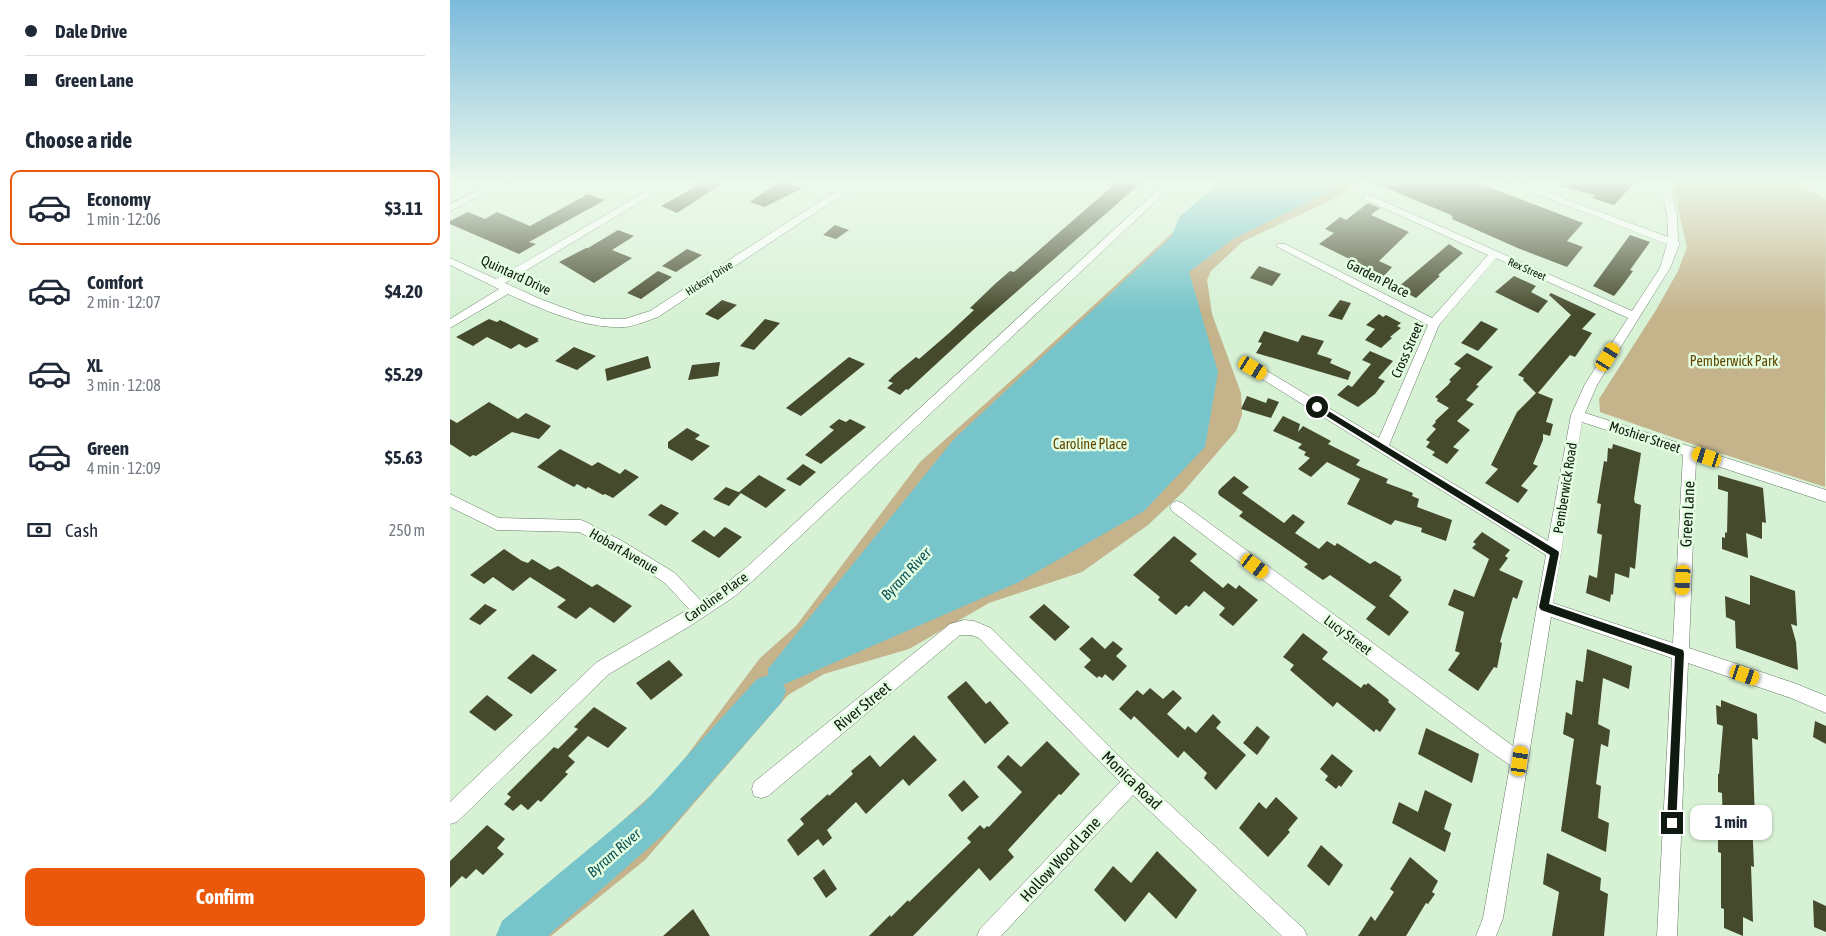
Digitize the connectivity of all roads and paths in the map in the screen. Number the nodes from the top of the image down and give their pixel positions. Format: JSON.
{"nodes":[{"id":1,"x":599,"y":226,"type":"edge"},
{"id":2,"x":789,"y":226,"type":"edge"},
{"id":3,"x":1125,"y":226,"type":"edge"},
{"id":4,"x":1431,"y":226,"type":"edge"},
{"id":5,"x":1628,"y":226,"type":"edge"},
{"id":6,"x":1673,"y":226,"type":"edge"},
{"id":7,"x":1675,"y":243,"type":"junction"},
{"id":8,"x":1281,"y":246,"type":"dead end"},
{"id":9,"x":1494,"y":254,"type":"junction"},
{"id":10,"x":450,"y":261,"type":"edge"},
{"id":11,"x":504,"y":286,"type":"junction"},
{"id":12,"x":570,"y":314,"type":"joint"},
{"id":13,"x":1634,"y":316,"type":"junction"},
{"id":14,"x":450,"y":324,"type":"edge"},
{"id":15,"x":1434,"y":324,"type":"junction"},
{"id":16,"x":1253,"y":368,"type":"dead end"},
{"id":17,"x":1577,"y":415,"type":"junction"},
{"id":18,"x":1382,"y":446,"type":"junction"},
{"id":19,"x":1690,"y":452,"type":"junction"},
{"id":20,"x":1826,"y":496,"type":"edge"},
{"id":21,"x":450,"y":500,"type":"edge"},
{"id":22,"x":1177,"y":507,"type":"dead end"},
{"id":23,"x":1555,"y":553,"type":"junction"},
{"id":24,"x":1544,"y":607,"type":"junction"},
{"id":25,"x":700,"y":610,"type":"junction"},
{"id":26,"x":966,"y":627,"type":"joint"},
{"id":27,"x":1680,"y":653,"type":"junction"},
{"id":28,"x":1826,"y":705,"type":"edge"},
{"id":29,"x":1520,"y":761,"type":"junction"},
{"id":30,"x":1133,"y":782,"type":"junction"},
{"id":31,"x":761,"y":789,"type":"dead end"},
{"id":32,"x":450,"y":815,"type":"edge"},
{"id":33,"x":987,"y":936,"type":"edge"},
{"id":34,"x":1297,"y":936,"type":"edge"},
{"id":35,"x":1486,"y":936,"type":"edge"},
{"id":36,"x":1667,"y":936,"type":"edge"}],
"edges":[{"from":1,"to":11,"type":"street"},
{"from":2,"to":12,"type":"street","name":"Hickory Drive"},
{"from":3,"to":25,"type":"street","name":"Caroline Place"},
{"from":4,"to":9,"type":"street","name":"Rex Street"},
{"from":5,"to":7,"type":"street"},
{"from":6,"to":7,"type":"street","name":"Pemberwick Road"},
{"from":7,"to":13,"type":"street","name":"Pemberwick Road"},
{"from":8,"to":15,"type":"street","name":"Garden Place"},
{"from":9,"to":13,"type":"street","name":"Rex Street"},
{"from":9,"to":15,"type":"street","name":"Cross Street"},
{"from":10,"to":11,"type":"street","name":"Quintard Drive"},
{"from":11,"to":12,"type":"street","name":"Quintard Drive"},
{"from":11,"to":14,"type":"street"},
{"from":13,"to":17,"type":"street","name":"Pemberwick Road"},
{"from":15,"to":18,"type":"street","name":"Cross Street"},
{"from":16,"to":18,"type":"street"},
{"from":17,"to":19,"type":"street","name":"Moshier Street"},
{"from":17,"to":23,"type":"street","name":"Pemberwick Road"},
{"from":18,"to":23,"type":"street"},
{"from":19,"to":20,"type":"street","name":"Moshier Street"},
{"from":19,"to":27,"type":"street","name":"Green Lane"},
{"from":21,"to":25,"type":"street","name":"Hobart Avenue"},
{"from":22,"to":29,"type":"street","name":"Lucy Street"},
{"from":23,"to":24,"type":"street","name":"Pemberwick Road"},
{"from":24,"to":27,"type":"street"},
{"from":24,"to":29,"type":"street","name":"Pemberwick Road"},
{"from":25,"to":32,"type":"street","name":"Caroline Place"},
{"from":26,"to":30,"type":"street","name":"Monica Road"},
{"from":26,"to":31,"type":"street","name":"River Street"},
{"from":27,"to":28,"type":"street"},
{"from":27,"to":36,"type":"street","name":"Green Lane"},
{"from":29,"to":35,"type":"street","name":"Pemberwick Road"},
{"from":30,"to":33,"type":"street","name":"Hollow Wood Lane"},
{"from":30,"to":34,"type":"street","name":"Monica Road"}]}
